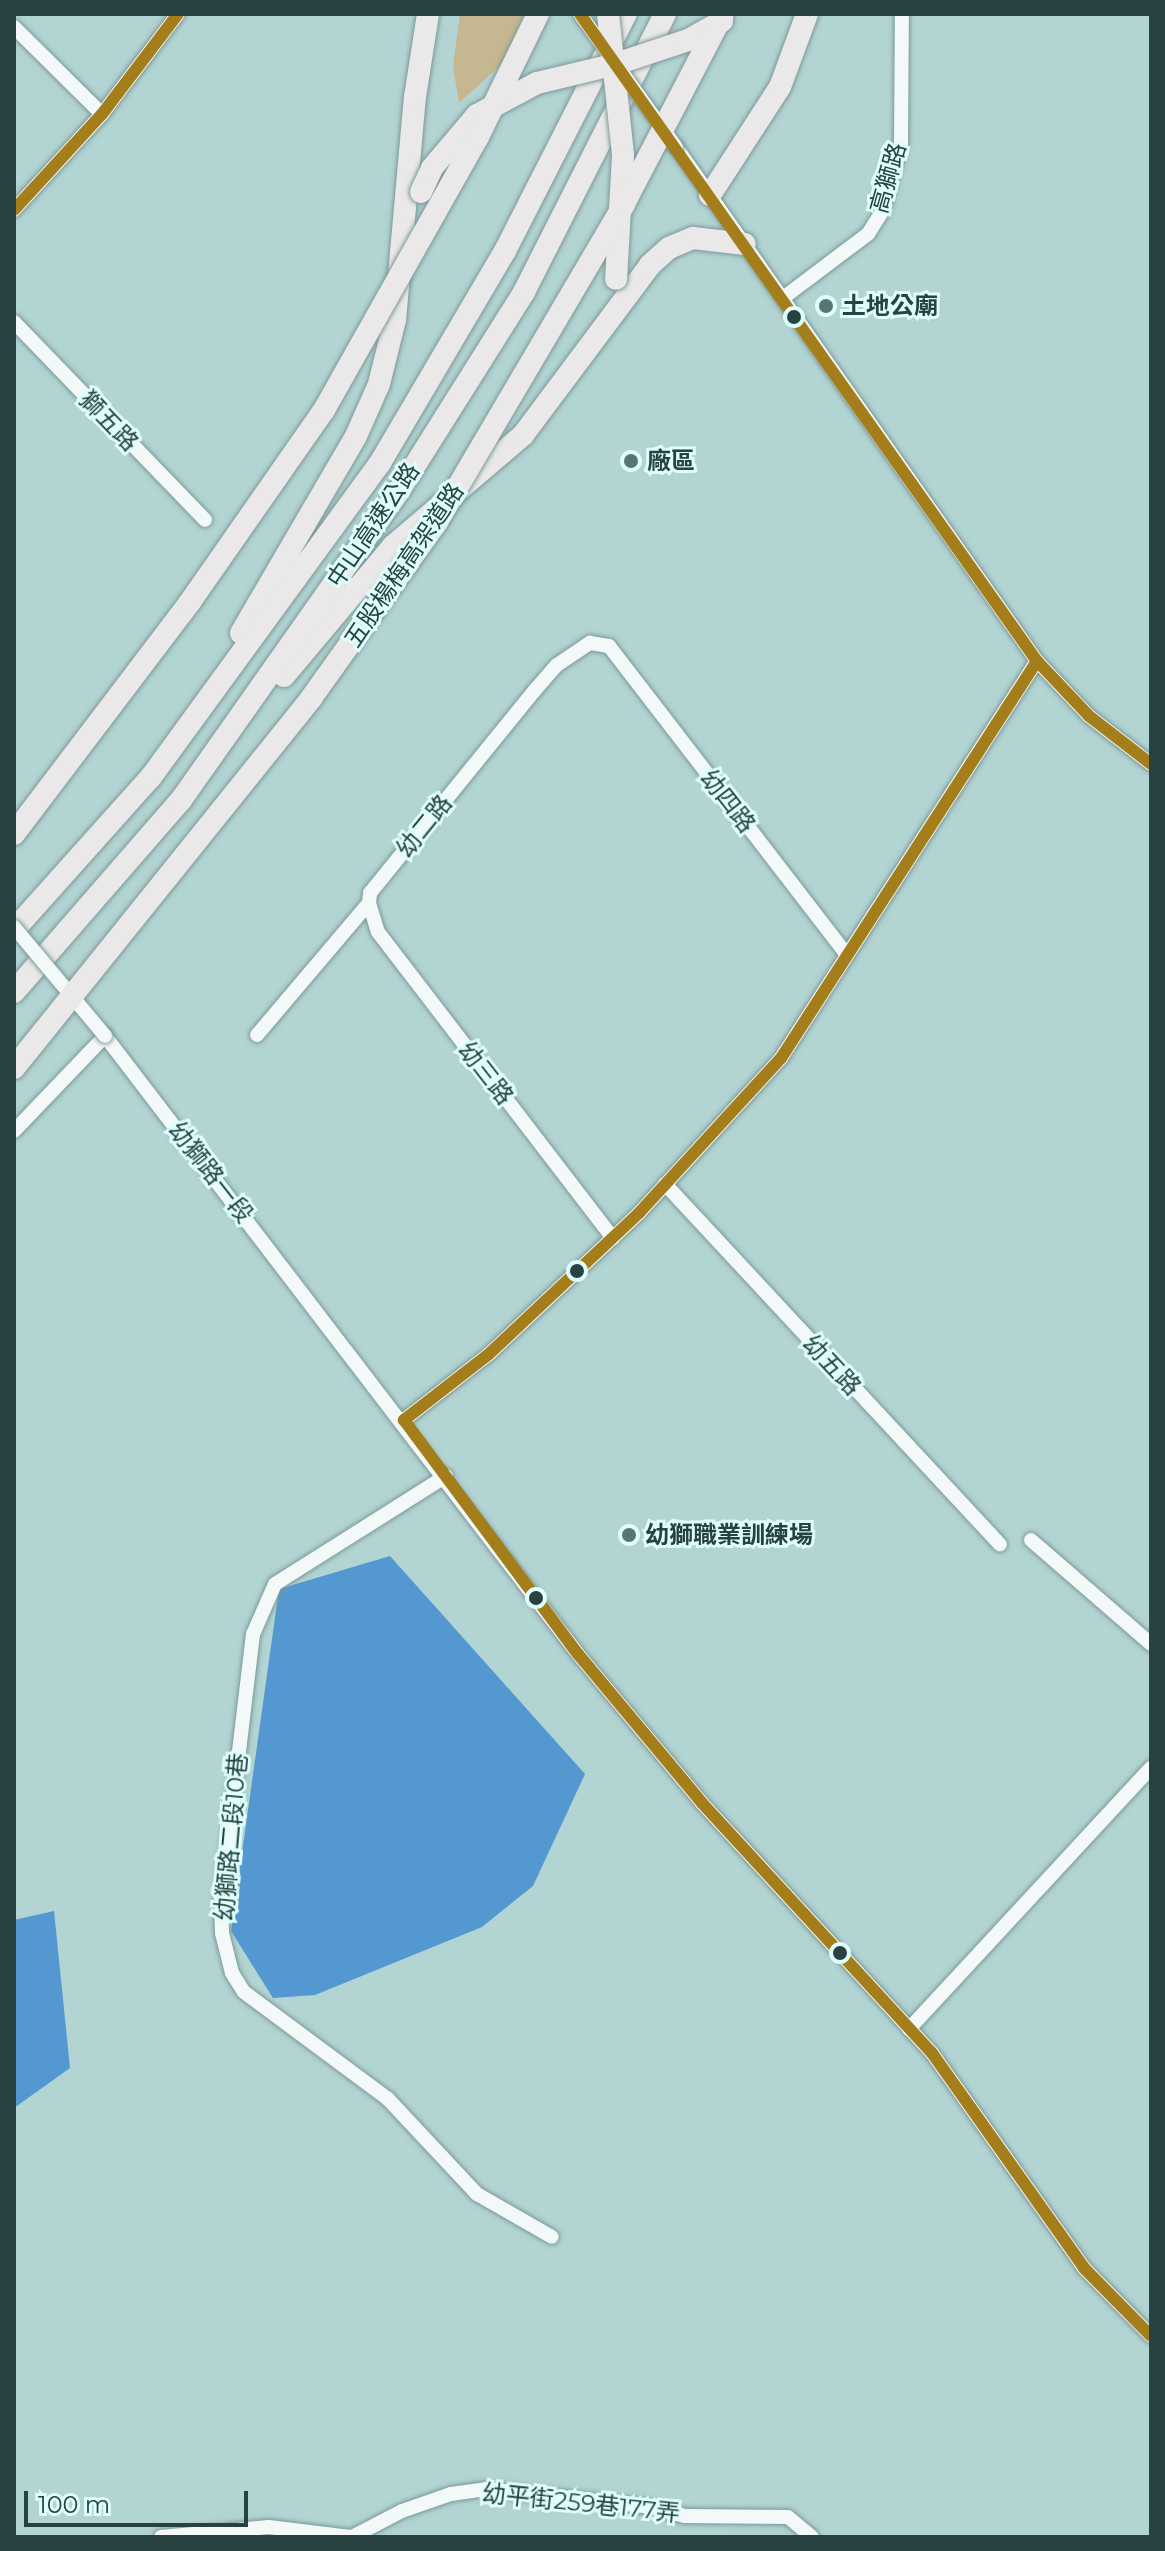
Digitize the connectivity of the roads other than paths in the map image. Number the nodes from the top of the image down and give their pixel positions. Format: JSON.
{"nodes":[{"id":1,"x":178,"y":14,"type":"edge"},
{"id":2,"x":428,"y":14,"type":"edge"},
{"id":3,"x":538,"y":14,"type":"edge"},
{"id":4,"x":580,"y":14,"type":"edge"},
{"id":5,"x":608,"y":14,"type":"edge"},
{"id":6,"x":626,"y":14,"type":"edge"},
{"id":7,"x":665,"y":14,"type":"edge"},
{"id":8,"x":723,"y":14,"type":"edge"},
{"id":9,"x":734,"y":14,"type":"edge"},
{"id":10,"x":807,"y":14,"type":"edge"},
{"id":11,"x":902,"y":14,"type":"edge"},
{"id":12,"x":14,"y":27,"type":"edge"},
{"id":13,"x":616,"y":64,"type":"junction"},
{"id":14,"x":102,"y":114,"type":"junction"},
{"id":15,"x":710,"y":195,"type":"junction"},
{"id":16,"x":14,"y":210,"type":"edge"},
{"id":17,"x":402,"y":234,"type":"junction"},
{"id":18,"x":745,"y":244,"type":"junction"},
{"id":19,"x":783,"y":298,"type":"junction"},
{"id":20,"x":14,"y":322,"type":"edge"},
{"id":21,"x":592,"y":348,"type":"junction"},
{"id":22,"x":205,"y":520,"type":"dead end"},
{"id":23,"x":609,"y":646,"type":"joint"},
{"id":24,"x":1037,"y":661,"type":"junction"},
{"id":25,"x":176,"y":743,"type":"junction"},
{"id":26,"x":1151,"y":764,"type":"edge"},
{"id":27,"x":181,"y":800,"type":"junction"},
{"id":28,"x":14,"y":834,"type":"edge"},
{"id":29,"x":369,"y":903,"type":"junction"},
{"id":30,"x":14,"y":929,"type":"edge"},
{"id":31,"x":847,"y":955,"type":"junction"},
{"id":32,"x":14,"y":992,"type":"edge"},
{"id":33,"x":257,"y":1035,"type":"dead end"},
{"id":34,"x":105,"y":1036,"type":"junction"},
{"id":35,"x":14,"y":1068,"type":"edge"},
{"id":36,"x":14,"y":1131,"type":"edge"},
{"id":37,"x":665,"y":1184,"type":"junction"},
{"id":38,"x":613,"y":1238,"type":"junction"},
{"id":39,"x":404,"y":1420,"type":"junction"},
{"id":40,"x":446,"y":1476,"type":"junction"},
{"id":41,"x":1031,"y":1540,"type":"dead end"},
{"id":42,"x":1000,"y":1545,"type":"dead end"},
{"id":43,"x":1151,"y":1644,"type":"edge"},
{"id":44,"x":1151,"y":1768,"type":"edge"},
{"id":45,"x":909,"y":2029,"type":"junction"},
{"id":46,"x":552,"y":2237,"type":"dead end"},
{"id":47,"x":1151,"y":2336,"type":"edge"},
{"id":48,"x":161,"y":2537,"type":"edge"},
{"id":49,"x":812,"y":2537,"type":"edge"}],
"edges":[{"from":1,"to":14,"type":"street"},
{"from":2,"to":17,"type":"highway"},
{"from":3,"to":28,"type":"highway","bridge":true},
{"from":4,"to":13,"type":"street","bridge":true},
{"from":5,"to":13,"type":"highway","bridge":true},
{"from":6,"to":25,"type":"highway","name":"中山高速公路"},
{"from":7,"to":27,"type":"highway","name":"中山高速公路"},
{"from":8,"to":35,"type":"highway","name":"五股楊梅高架道路","bridge":true},
{"from":9,"to":13,"type":"highway","bridge":true},
{"from":10,"to":15,"type":"highway"},
{"from":11,"to":19,"type":"street","name":"高獅路"},
{"from":12,"to":14,"type":"street"},
{"from":13,"to":15,"type":"street","bridge":true},
{"from":13,"to":17,"type":"highway","bridge":true},
{"from":13,"to":21,"type":"highway","bridge":true},
{"from":14,"to":16,"type":"street"},
{"from":15,"to":18,"type":"street"},
{"from":17,"to":25,"type":"highway"},
{"from":18,"to":19,"type":"street"},
{"from":18,"to":21,"type":"highway"},
{"from":19,"to":24,"type":"street"},
{"from":20,"to":22,"type":"street","name":"獅五路"},
{"from":21,"to":27,"type":"highway"},
{"from":23,"to":29,"type":"street","name":"幼二路"},
{"from":23,"to":31,"type":"street","name":"幼四路"},
{"from":24,"to":26,"type":"street"},
{"from":24,"to":31,"type":"street"},
{"from":25,"to":30,"type":"highway","name":"中山高速公路"},
{"from":27,"to":32,"type":"highway","name":"中山高速公路"},
{"from":29,"to":33,"type":"street","name":"幼二路"},
{"from":29,"to":38,"type":"street","name":"幼三路"},
{"from":30,"to":34,"type":"street","name":"幼獅路一段","bridge":true},
{"from":31,"to":37,"type":"street"},
{"from":34,"to":36,"type":"street"},
{"from":34,"to":39,"type":"street","name":"幼獅路一段"},
{"from":37,"to":38,"type":"street"},
{"from":37,"to":42,"type":"street","name":"幼五路"},
{"from":38,"to":39,"type":"street"},
{"from":39,"to":40,"type":"street","name":"幼獅路一段"},
{"from":40,"to":45,"type":"street","name":"幼獅路一段"},
{"from":40,"to":46,"type":"street","name":"幼獅路二段10巷"},
{"from":41,"to":43,"type":"street"},
{"from":44,"to":45,"type":"street"},
{"from":45,"to":47,"type":"street","name":"幼獅路一段"},
{"from":48,"to":49,"type":"street","name":"幼平街259巷177弄"}]}
